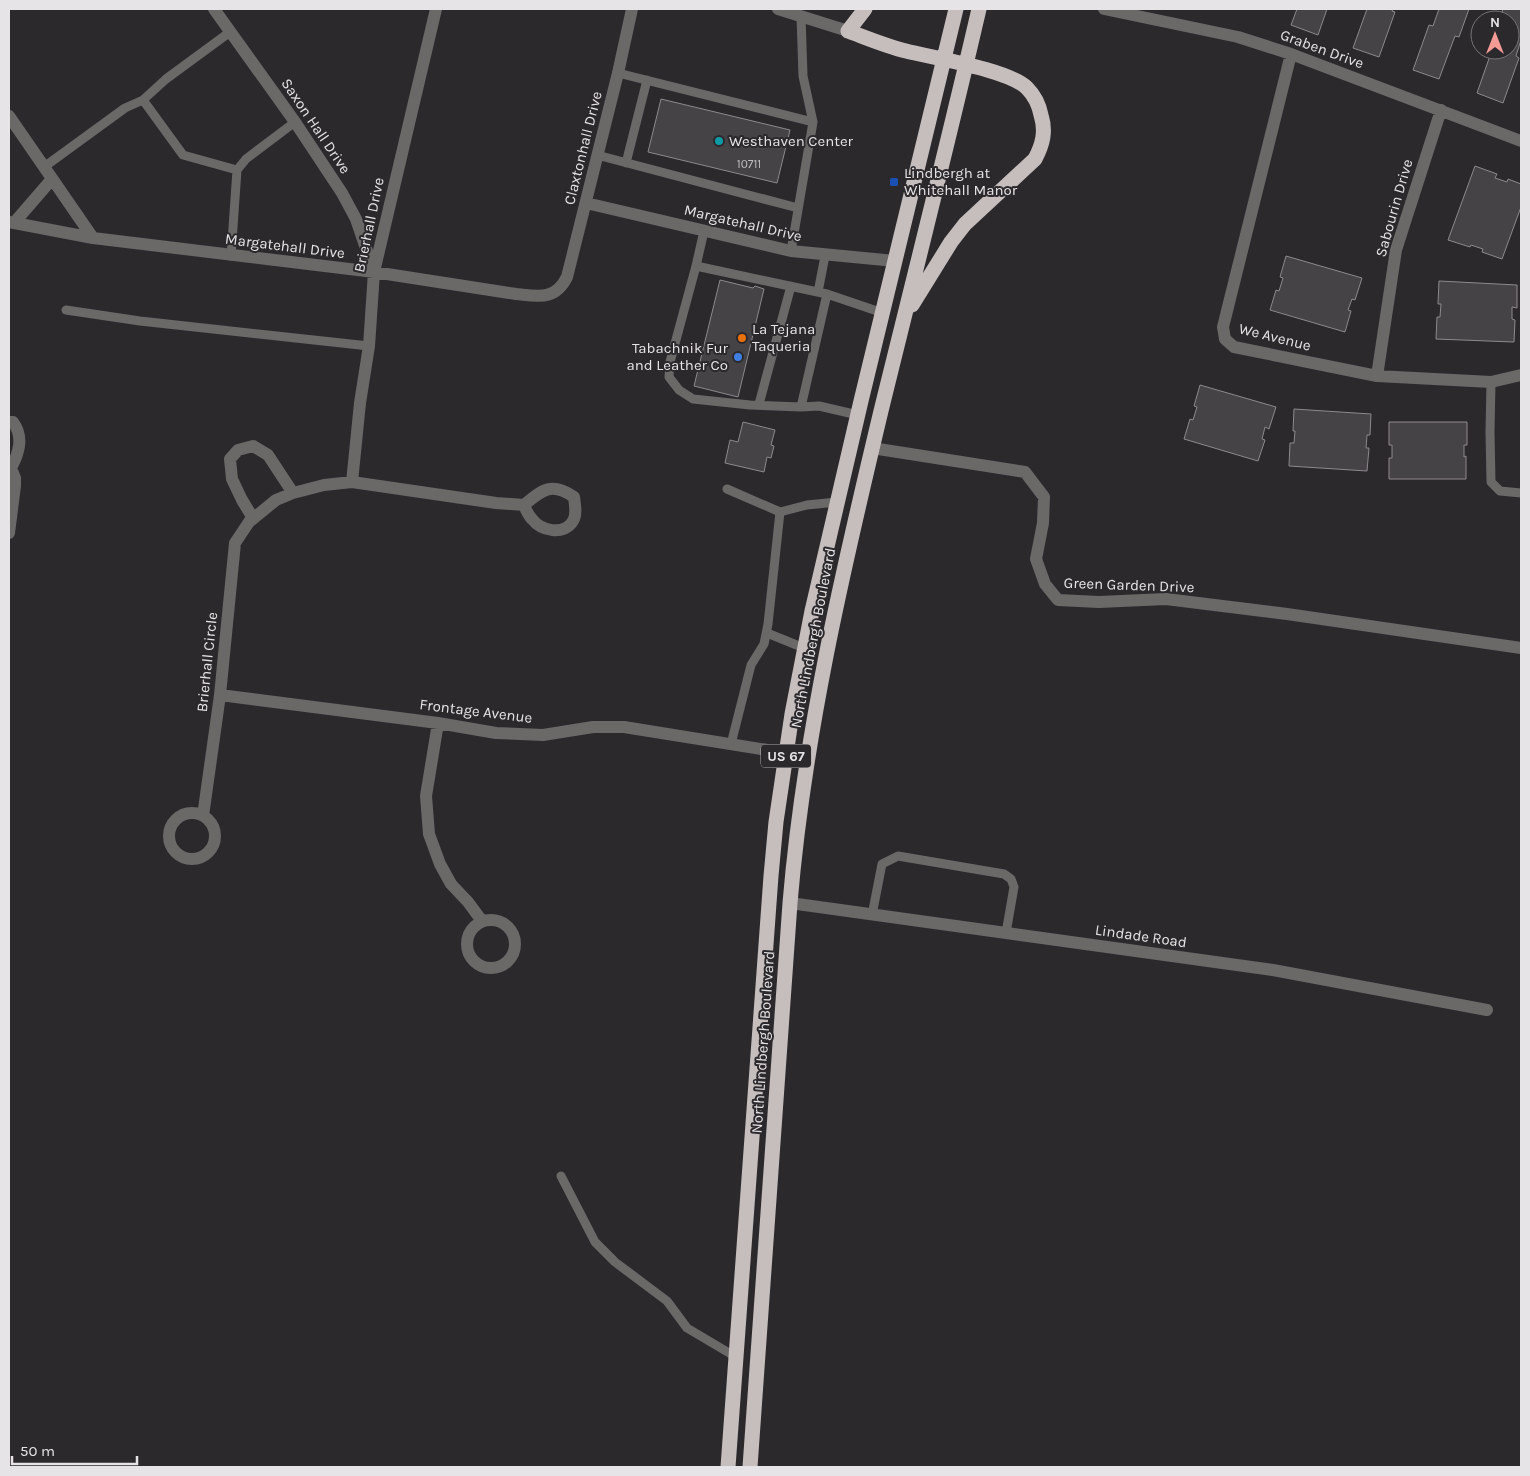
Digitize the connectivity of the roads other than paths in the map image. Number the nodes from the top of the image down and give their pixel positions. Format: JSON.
{"nodes":[{"id":1,"x":214,"y":9,"type":"edge"},
{"id":2,"x":436,"y":9,"type":"edge"},
{"id":3,"x":632,"y":9,"type":"edge"},
{"id":4,"x":778,"y":9,"type":"edge"},
{"id":5,"x":864,"y":9,"type":"edge"},
{"id":6,"x":956,"y":9,"type":"edge"},
{"id":7,"x":979,"y":9,"type":"edge"},
{"id":8,"x":1104,"y":9,"type":"edge"},
{"id":9,"x":801,"y":16,"type":"junction"},
{"id":10,"x":848,"y":31,"type":"junction"},
{"id":11,"x":230,"y":32,"type":"junction"},
{"id":12,"x":1291,"y":54,"type":"junction"},
{"id":13,"x":944,"y":60,"type":"junction"},
{"id":14,"x":966,"y":64,"type":"junction"},
{"id":15,"x":618,"y":73,"type":"junction"},
{"id":16,"x":647,"y":80,"type":"junction"},
{"id":17,"x":143,"y":100,"type":"junction"},
{"id":18,"x":1441,"y":110,"type":"junction"},
{"id":19,"x":9,"y":116,"type":"edge"},
{"id":20,"x":295,"y":122,"type":"junction"},
{"id":21,"x":812,"y":122,"type":"junction"},
{"id":22,"x":1515,"y":139,"type":"edge"},
{"id":23,"x":597,"y":155,"type":"junction"},
{"id":24,"x":626,"y":163,"type":"junction"},
{"id":25,"x":44,"y":167,"type":"junction"},
{"id":26,"x":237,"y":170,"type":"junction"},
{"id":27,"x":52,"y":179,"type":"junction"},
{"id":28,"x":586,"y":203,"type":"junction"},
{"id":29,"x":798,"y":208,"type":"junction"},
{"id":30,"x":11,"y":222,"type":"edge"},
{"id":31,"x":704,"y":231,"type":"junction"},
{"id":32,"x":93,"y":238,"type":"junction"},
{"id":33,"x":791,"y":252,"type":"junction"},
{"id":34,"x":231,"y":256,"type":"junction"},
{"id":35,"x":825,"y":256,"type":"junction"},
{"id":36,"x":895,"y":262,"type":"junction"},
{"id":37,"x":696,"y":266,"type":"junction"},
{"id":38,"x":374,"y":272,"type":"junction"},
{"id":39,"x":791,"y":286,"type":"junction"},
{"id":40,"x":557,"y":292,"type":"joint"},
{"id":41,"x":823,"y":293,"type":"junction"},
{"id":42,"x":66,"y":310,"type":"dead end"},
{"id":43,"x":882,"y":313,"type":"junction"},
{"id":44,"x":904,"y":317,"type":"junction"},
{"id":45,"x":369,"y":346,"type":"junction"},
{"id":46,"x":1521,"y":375,"type":"edge"},
{"id":47,"x":1377,"y":376,"type":"junction"},
{"id":48,"x":1491,"y":382,"type":"junction"},
{"id":49,"x":759,"y":404,"type":"junction"},
{"id":50,"x":801,"y":407,"type":"junction"},
{"id":51,"x":858,"y":415,"type":"junction"},
{"id":52,"x":9,"y":422,"type":"edge"},
{"id":53,"x":872,"y":448,"type":"junction"},
{"id":54,"x":10,"y":468,"type":"edge"},
{"id":55,"x":352,"y":482,"type":"junction"},
{"id":56,"x":727,"y":489,"type":"dead end"},
{"id":57,"x":293,"y":493,"type":"junction"},
{"id":58,"x":1521,"y":493,"type":"edge"},
{"id":59,"x":837,"y":502,"type":"junction"},
{"id":60,"x":524,"y":505,"type":"dead end"},
{"id":61,"x":780,"y":512,"type":"junction"},
{"id":62,"x":253,"y":518,"type":"junction"},
{"id":63,"x":9,"y":533,"type":"edge"},
{"id":64,"x":767,"y":633,"type":"junction"},
{"id":65,"x":804,"y":648,"type":"junction"},
{"id":66,"x":1521,"y":648,"type":"edge"},
{"id":67,"x":220,"y":695,"type":"junction"},
{"id":68,"x":438,"y":723,"type":"junction"},
{"id":69,"x":731,"y":744,"type":"junction"},
{"id":70,"x":786,"y":753,"type":"junction"},
{"id":71,"x":203,"y":816,"type":"dead end"},
{"id":72,"x":790,"y":903,"type":"junction"},
{"id":73,"x":872,"y":914,"type":"junction"},
{"id":74,"x":482,"y":921,"type":"dead end"},
{"id":75,"x":1006,"y":933,"type":"junction"},
{"id":76,"x":1487,"y":1010,"type":"dead end"},
{"id":77,"x":561,"y":1176,"type":"dead end"},
{"id":78,"x":736,"y":1356,"type":"junction"},
{"id":79,"x":728,"y":1467,"type":"edge"},
{"id":80,"x":750,"y":1467,"type":"edge"}],
"edges":[{"from":1,"to":11,"type":"street","name":"Saxon Hall Drive"},
{"from":2,"to":38,"type":"street","name":"Brierhall Drive"},
{"from":3,"to":15,"type":"street","name":"Claxtonhall Drive"},
{"from":4,"to":9,"type":"street"},
{"from":5,"to":10,"type":"highway"},
{"from":6,"to":13,"type":"highway","name":"North Lindbergh Boulevard","number":"US 67"},
{"from":7,"to":14,"type":"highway","name":"North Lindbergh Boulevard","number":"US 67"},
{"from":8,"to":12,"type":"street","name":"Graben Drive"},
{"from":9,"to":10,"type":"street"},
{"from":9,"to":21,"type":"lane"},
{"from":10,"to":13,"type":"highway"},
{"from":11,"to":17,"type":"lane"},
{"from":11,"to":20,"type":"street","name":"Saxon Hall Drive"},
{"from":12,"to":18,"type":"street","name":"Graben Drive"},
{"from":12,"to":47,"type":"street","name":"We Avenue"},
{"from":13,"to":14,"type":"highway"},
{"from":13,"to":36,"type":"highway","name":"North Lindbergh Boulevard","number":"US 67"},
{"from":14,"to":44,"type":"highway","name":"North Lindbergh Boulevard","number":"US 67"},
{"from":14,"to":44,"type":"highway"},
{"from":15,"to":16,"type":"lane"},
{"from":15,"to":23,"type":"street","name":"Claxtonhall Drive"},
{"from":16,"to":21,"type":"lane"},
{"from":16,"to":24,"type":"lane"},
{"from":17,"to":25,"type":"lane"},
{"from":17,"to":26,"type":"lane"},
{"from":18,"to":22,"type":"street","name":"Graben Drive"},
{"from":18,"to":47,"type":"street","name":"Sabourin Drive"},
{"from":19,"to":25,"type":"street"},
{"from":20,"to":26,"type":"lane"},
{"from":20,"to":38,"type":"street","name":"Saxon Hall Drive"},
{"from":21,"to":29,"type":"lane"},
{"from":23,"to":24,"type":"lane"},
{"from":23,"to":28,"type":"street","name":"Claxtonhall Drive"},
{"from":24,"to":29,"type":"lane"},
{"from":25,"to":27,"type":"street"},
{"from":26,"to":34,"type":"lane"},
{"from":27,"to":30,"type":"street"},
{"from":27,"to":32,"type":"street"},
{"from":28,"to":31,"type":"street","name":"Margatehall Drive"},
{"from":28,"to":40,"type":"street","name":"Claxtonhall Drive"},
{"from":29,"to":33,"type":"lane"},
{"from":30,"to":32,"type":"street","name":"Margatehall Drive"},
{"from":31,"to":33,"type":"street","name":"Margatehall Drive"},
{"from":31,"to":37,"type":"lane"},
{"from":32,"to":34,"type":"street","name":"Margatehall Drive"},
{"from":33,"to":35,"type":"street","name":"Margatehall Drive"},
{"from":34,"to":38,"type":"street","name":"Margatehall Drive"},
{"from":35,"to":36,"type":"street","name":"Margatehall Drive"},
{"from":35,"to":41,"type":"lane"},
{"from":36,"to":43,"type":"highway","name":"North Lindbergh Boulevard","number":"US 67"},
{"from":37,"to":39,"type":"lane"},
{"from":37,"to":49,"type":"lane"},
{"from":38,"to":40,"type":"street","name":"Margatehall Drive"},
{"from":38,"to":45,"type":"street","name":"Brierhall Drive"},
{"from":39,"to":41,"type":"lane"},
{"from":39,"to":49,"type":"lane"},
{"from":41,"to":43,"type":"lane"},
{"from":41,"to":50,"type":"lane"},
{"from":42,"to":45,"type":"lane"},
{"from":43,"to":51,"type":"highway","name":"North Lindbergh Boulevard","number":"US 67"},
{"from":44,"to":53,"type":"highway","name":"North Lindbergh Boulevard","number":"US 67"},
{"from":45,"to":55,"type":"street","name":"Brierhall Drive"},
{"from":46,"to":48,"type":"street","name":"We Avenue"},
{"from":47,"to":48,"type":"street","name":"We Avenue"},
{"from":48,"to":58,"type":"lane"},
{"from":49,"to":50,"type":"lane"},
{"from":50,"to":51,"type":"lane"},
{"from":51,"to":59,"type":"highway","name":"North Lindbergh Boulevard","number":"US 67"},
{"from":52,"to":54,"type":"street"},
{"from":53,"to":66,"type":"street","name":"Green Garden Drive"},
{"from":53,"to":72,"type":"highway","name":"North Lindbergh Boulevard","number":"US 67"},
{"from":54,"to":63,"type":"street"},
{"from":55,"to":57,"type":"street","name":"Brierhall Circle"},
{"from":55,"to":60,"type":"street","name":"Brierhall Circle"},
{"from":56,"to":61,"type":"lane"},
{"from":57,"to":62,"type":"street","name":"Brierhall Circle"},
{"from":57,"to":62,"type":"street"},
{"from":59,"to":61,"type":"lane"},
{"from":59,"to":65,"type":"highway","name":"North Lindbergh Boulevard","number":"US 67"},
{"from":61,"to":64,"type":"lane"},
{"from":62,"to":67,"type":"street","name":"Brierhall Circle"},
{"from":64,"to":65,"type":"lane"},
{"from":64,"to":69,"type":"lane"},
{"from":65,"to":70,"type":"highway","name":"North Lindbergh Boulevard","number":"US 67"},
{"from":67,"to":68,"type":"street","name":"Frontage Avenue"},
{"from":67,"to":71,"type":"street","name":"Brierhall Circle"},
{"from":68,"to":69,"type":"street","name":"Frontage Avenue"},
{"from":68,"to":74,"type":"street"},
{"from":69,"to":70,"type":"street","name":"Frontage Avenue"},
{"from":70,"to":78,"type":"highway","name":"North Lindbergh Boulevard","number":"US 67"},
{"from":72,"to":73,"type":"street","name":"Lindade Road"},
{"from":72,"to":80,"type":"highway","name":"North Lindbergh Boulevard","number":"US 67"},
{"from":73,"to":75,"type":"street","name":"Lindade Road"},
{"from":73,"to":75,"type":"lane"},
{"from":75,"to":76,"type":"street","name":"Lindade Road"},
{"from":77,"to":78,"type":"lane"},
{"from":78,"to":79,"type":"highway","name":"North Lindbergh Boulevard","number":"US 67"}]}
